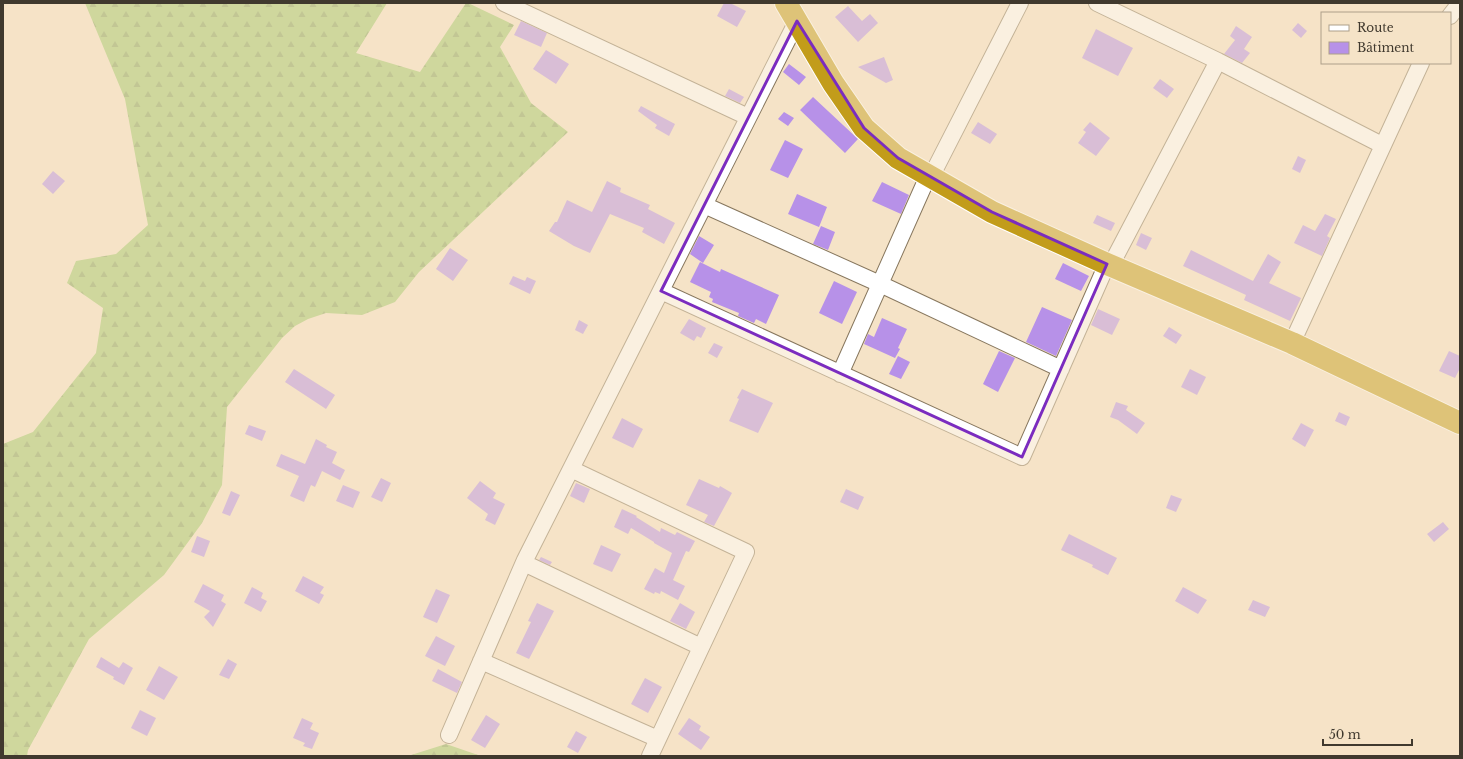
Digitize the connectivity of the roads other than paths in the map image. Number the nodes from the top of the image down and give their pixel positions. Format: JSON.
{"nodes":[{"id":1,"x":504,"y":3,"type":"edge"},
{"id":2,"x":1020,"y":3,"type":"edge"},
{"id":3,"x":1097,"y":3,"type":"edge"},
{"id":4,"x":1460,"y":3,"type":"edge"},
{"id":5,"x":793,"y":10,"type":"edge"},
{"id":6,"x":1451,"y":15,"type":"edge"},
{"id":7,"x":1218,"y":61,"type":"junction"},
{"id":8,"x":1420,"y":64,"type":"edge"},
{"id":9,"x":748,"y":117,"type":"junction"},
{"id":10,"x":1382,"y":145,"type":"junction"},
{"id":11,"x":930,"y":177,"type":"junction"},
{"id":12,"x":704,"y":205,"type":"junction"},
{"id":13,"x":1109,"y":264,"type":"junction"},
{"id":14,"x":880,"y":284,"type":"junction"},
{"id":15,"x":660,"y":291,"type":"junction"},
{"id":16,"x":1292,"y":343,"type":"junction"},
{"id":17,"x":1061,"y":369,"type":"junction"},
{"id":18,"x":840,"y":374,"type":"junction"},
{"id":19,"x":1460,"y":423,"type":"edge"},
{"id":20,"x":571,"y":469,"type":"junction"},
{"id":21,"x":524,"y":563,"type":"junction"},
{"id":22,"x":701,"y":647,"type":"junction"},
{"id":23,"x":481,"y":661,"type":"junction"},
{"id":24,"x":449,"y":735,"type":"dead end"},
{"id":25,"x":658,"y":739,"type":"junction"},
{"id":26,"x":650,"y":756,"type":"edge"}],
"edges":[{"from":1,"to":9,"type":"street"},
{"from":2,"to":11,"type":"street"},
{"from":3,"to":7,"type":"street"},
{"from":4,"to":6,"type":"street"},
{"from":5,"to":9,"type":"street"},
{"from":5,"to":11,"type":"highway"},
{"from":7,"to":10,"type":"street"},
{"from":7,"to":13,"type":"street"},
{"from":8,"to":10,"type":"street"},
{"from":9,"to":12,"type":"street"},
{"from":10,"to":16,"type":"street"},
{"from":11,"to":13,"type":"highway"},
{"from":11,"to":14,"type":"street"},
{"from":12,"to":14,"type":"street"},
{"from":12,"to":15,"type":"street"},
{"from":13,"to":16,"type":"highway"},
{"from":13,"to":17,"type":"street"},
{"from":14,"to":17,"type":"street"},
{"from":14,"to":18,"type":"street"},
{"from":15,"to":18,"type":"street"},
{"from":15,"to":20,"type":"street"},
{"from":16,"to":19,"type":"highway"},
{"from":17,"to":18,"type":"street"},
{"from":20,"to":21,"type":"street"},
{"from":20,"to":22,"type":"street"},
{"from":21,"to":22,"type":"street"},
{"from":21,"to":23,"type":"street"},
{"from":22,"to":25,"type":"street"},
{"from":23,"to":24,"type":"street"},
{"from":23,"to":25,"type":"street"},
{"from":25,"to":26,"type":"street"}]}
